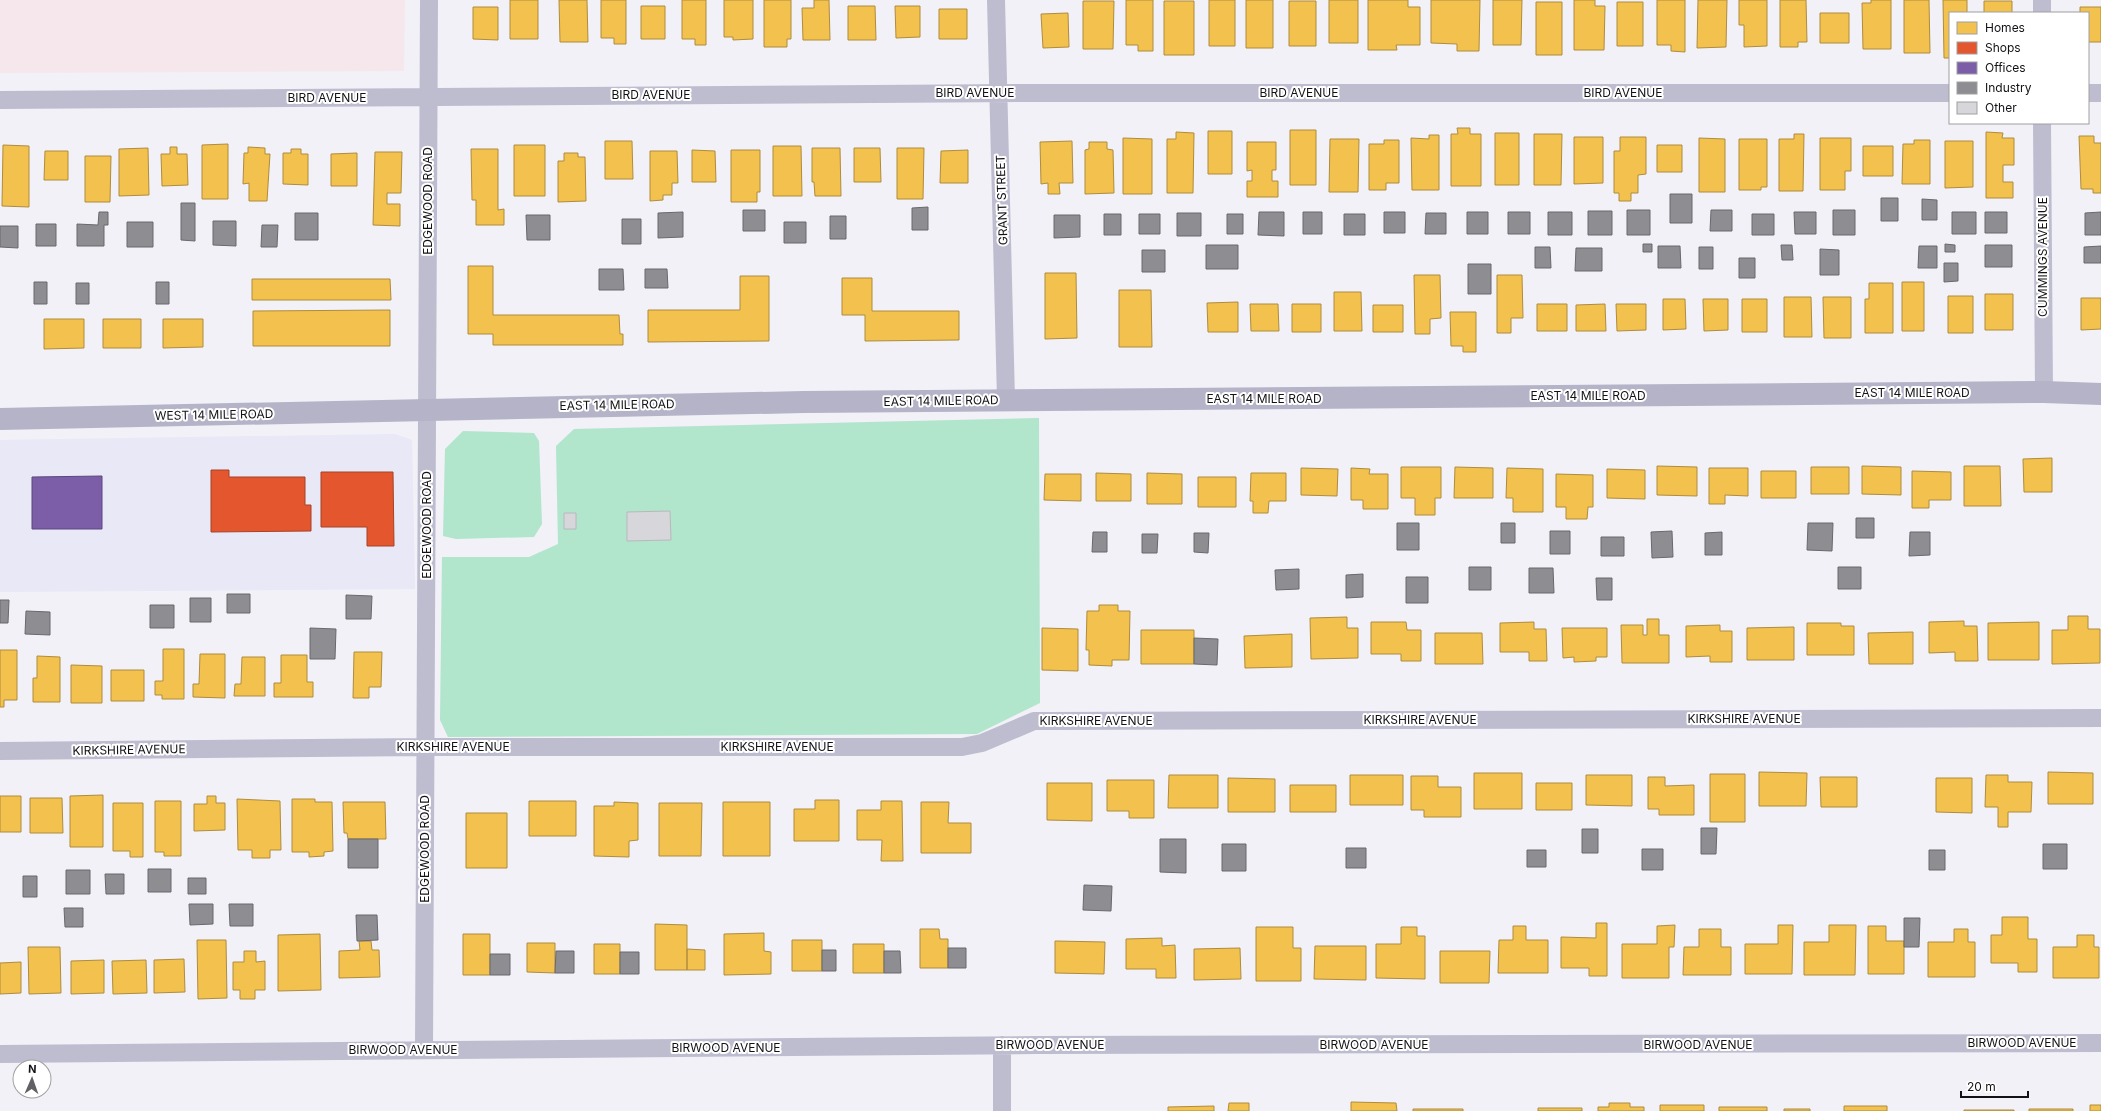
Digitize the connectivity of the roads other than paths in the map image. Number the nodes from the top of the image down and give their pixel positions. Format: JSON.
{"nodes":[{"id":1,"x":429,"y":0,"type":"edge"},
{"id":2,"x":996,"y":0,"type":"edge"},
{"id":3,"x":2042,"y":0,"type":"edge"},
{"id":4,"x":2042,"y":12,"type":"edge"},
{"id":5,"x":2089,"y":92,"type":"edge"},
{"id":6,"x":2101,"y":92,"type":"edge"},
{"id":7,"x":999,"y":93,"type":"junction"},
{"id":8,"x":1949,"y":93,"type":"edge"},
{"id":9,"x":429,"y":97,"type":"junction"},
{"id":10,"x":0,"y":100,"type":"edge"},
{"id":11,"x":2042,"y":124,"type":"edge"},
{"id":12,"x":2044,"y":392,"type":"junction"},
{"id":13,"x":2101,"y":394,"type":"edge"},
{"id":14,"x":1006,"y":400,"type":"junction"},
{"id":15,"x":428,"y":410,"type":"junction"},
{"id":16,"x":0,"y":419,"type":"edge"},
{"id":17,"x":2101,"y":718,"type":"edge"},
{"id":18,"x":425,"y":747,"type":"junction"},
{"id":19,"x":0,"y":751,"type":"edge"},
{"id":20,"x":2101,"y":1043,"type":"edge"},
{"id":21,"x":1002,"y":1045,"type":"junction"},
{"id":22,"x":424,"y":1050,"type":"junction"},
{"id":23,"x":0,"y":1054,"type":"edge"},
{"id":24,"x":1002,"y":1111,"type":"edge"}],
"edges":[{"from":1,"to":9,"type":"street","name":"EDGEWOOD ROAD"},
{"from":2,"to":7,"type":"street","name":"GRANT STREET"},
{"from":3,"to":4,"type":"street"},
{"from":5,"to":6,"type":"street"},
{"from":7,"to":8,"type":"street","name":"BIRD AVENUE"},
{"from":7,"to":9,"type":"street","name":"BIRD AVENUE"},
{"from":7,"to":14,"type":"street","name":"GRANT STREET"},
{"from":9,"to":10,"type":"street","name":"BIRD AVENUE"},
{"from":9,"to":15,"type":"street","name":"EDGEWOOD ROAD"},
{"from":11,"to":12,"type":"street","name":"CUMMINGS AVENUE"},
{"from":12,"to":13,"type":"main road","name":"EAST 14 MILE ROAD"},
{"from":12,"to":14,"type":"main road","name":"EAST 14 MILE ROAD"},
{"from":14,"to":15,"type":"main road","name":"EAST 14 MILE ROAD"},
{"from":15,"to":16,"type":"main road","name":"WEST 14 MILE ROAD"},
{"from":15,"to":18,"type":"street","name":"EDGEWOOD ROAD"},
{"from":17,"to":18,"type":"street","name":"KIRKSHIRE AVENUE"},
{"from":18,"to":19,"type":"street","name":"KIRKSHIRE AVENUE"},
{"from":18,"to":22,"type":"street","name":"EDGEWOOD ROAD"},
{"from":20,"to":21,"type":"street","name":"BIRWOOD AVENUE"},
{"from":21,"to":22,"type":"street","name":"BIRWOOD AVENUE"},
{"from":21,"to":24,"type":"street"},
{"from":22,"to":23,"type":"street","name":"BIRWOOD AVENUE"}]}
